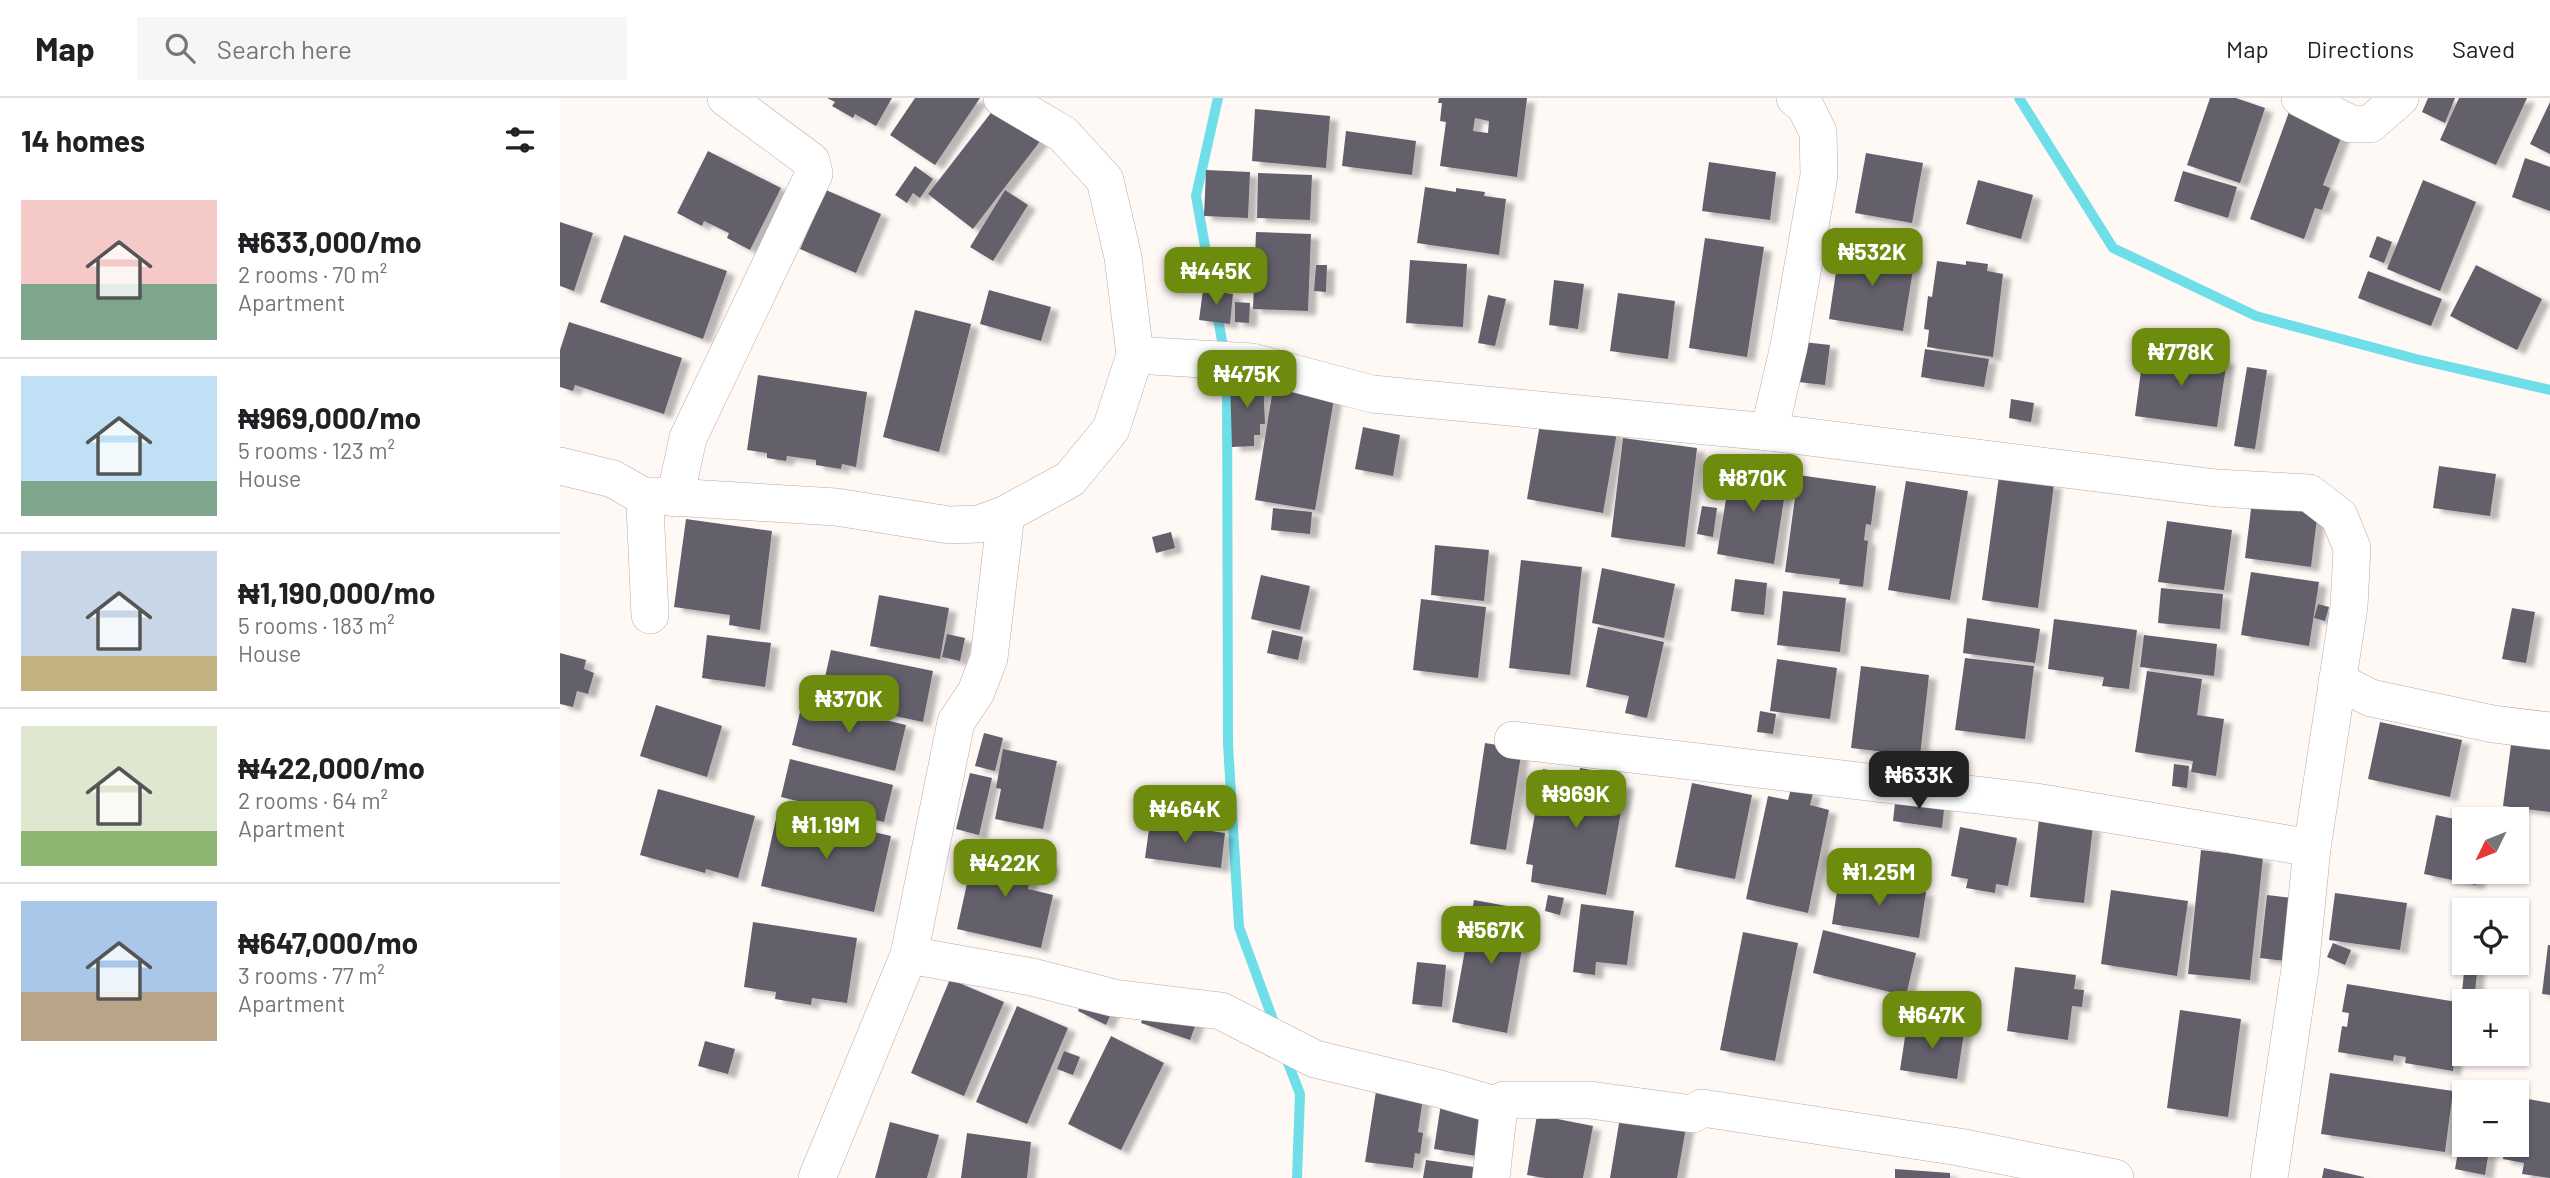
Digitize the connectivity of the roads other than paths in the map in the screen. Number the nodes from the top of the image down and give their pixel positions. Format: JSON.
{"nodes":[{"id":1,"x":726,"y":98,"type":"edge"},
{"id":2,"x":1002,"y":98,"type":"edge"},
{"id":3,"x":1795,"y":98,"type":"edge"},
{"id":4,"x":2300,"y":98,"type":"edge"},
{"id":5,"x":2400,"y":98,"type":"edge"},
{"id":6,"x":1135,"y":355,"type":"junction"},
{"id":7,"x":1769,"y":432,"type":"junction"},
{"id":8,"x":560,"y":466,"type":"edge"},
{"id":9,"x":662,"y":498,"type":"junction"},
{"id":10,"x":1006,"y":514,"type":"junction"},
{"id":11,"x":650,"y":615,"type":"dead end"},
{"id":12,"x":2337,"y":681,"type":"junction"},
{"id":13,"x":2550,"y":731,"type":"edge"},
{"id":14,"x":1513,"y":740,"type":"dead end"},
{"id":15,"x":2312,"y":848,"type":"junction"},
{"id":16,"x":909,"y":955,"type":"junction"},
{"id":17,"x":1499,"y":1106,"type":"junction"},
{"id":18,"x":817,"y":1178,"type":"edge"},
{"id":19,"x":1491,"y":1178,"type":"edge"},
{"id":20,"x":2115,"y":1178,"type":"edge"},
{"id":21,"x":2269,"y":1178,"type":"edge"}],
"edges":[{"from":1,"to":9,"type":"street"},
{"from":2,"to":6,"type":"street"},
{"from":3,"to":7,"type":"street"},
{"from":4,"to":5,"type":"street"},
{"from":6,"to":7,"type":"street"},
{"from":6,"to":10,"type":"street"},
{"from":7,"to":12,"type":"street"},
{"from":8,"to":9,"type":"street"},
{"from":9,"to":10,"type":"street"},
{"from":9,"to":11,"type":"street"},
{"from":10,"to":16,"type":"street"},
{"from":12,"to":13,"type":"street"},
{"from":12,"to":15,"type":"street"},
{"from":14,"to":15,"type":"street"},
{"from":15,"to":21,"type":"street"},
{"from":16,"to":17,"type":"street"},
{"from":16,"to":18,"type":"street"},
{"from":17,"to":19,"type":"street"},
{"from":17,"to":20,"type":"street"}]}
